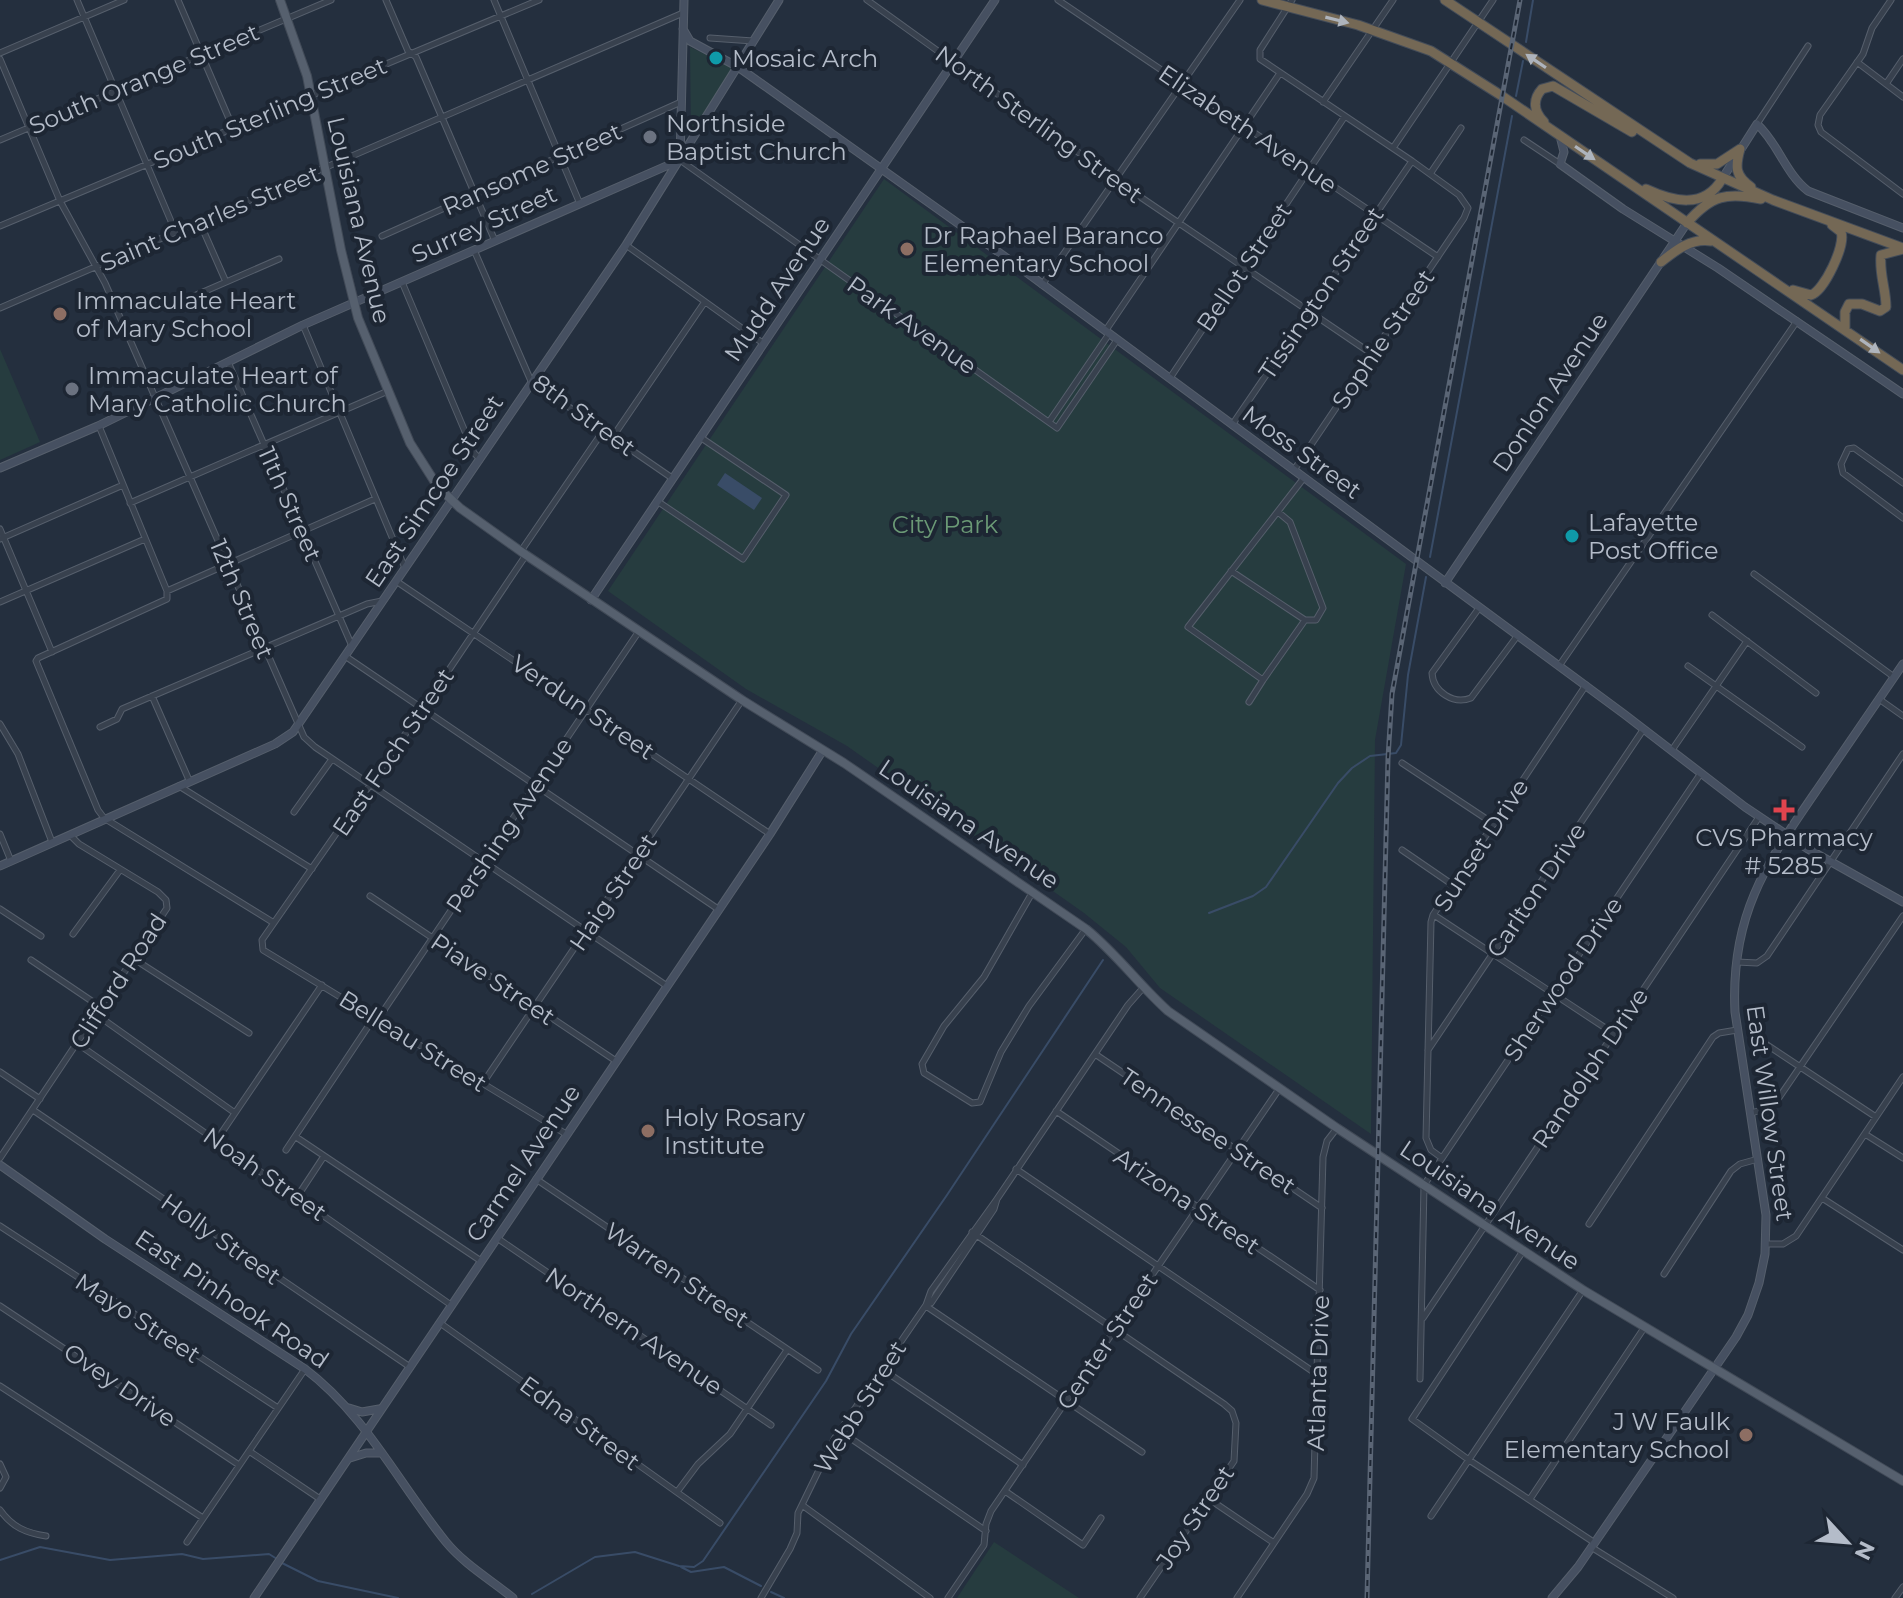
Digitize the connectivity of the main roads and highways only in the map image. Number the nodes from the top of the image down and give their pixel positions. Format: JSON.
{"nodes":[{"id":1,"x":280,"y":0,"type":"edge"},
{"id":2,"x":684,"y":0,"type":"edge"},
{"id":3,"x":995,"y":0,"type":"edge"},
{"id":4,"x":1262,"y":0,"type":"edge"},
{"id":5,"x":1445,"y":0,"type":"edge"},
{"id":6,"x":776,"y":2,"type":"edge"},
{"id":7,"x":1290,"y":4,"type":"edge"},
{"id":8,"x":683,"y":29,"type":"junction"},
{"id":9,"x":738,"y":67,"type":"junction"},
{"id":10,"x":1560,"y":136,"type":"junction"},
{"id":11,"x":1657,"y":143,"type":"junction"},
{"id":12,"x":1740,"y":149,"type":"junction"},
{"id":13,"x":680,"y":160,"type":"junction"},
{"id":14,"x":1690,"y":163,"type":"junction"},
{"id":15,"x":882,"y":169,"type":"junction"},
{"id":16,"x":1621,"y":177,"type":"junction"},
{"id":17,"x":1722,"y":179,"type":"junction"},
{"id":18,"x":1763,"y":196,"type":"junction"},
{"id":19,"x":1803,"y":211,"type":"junction"},
{"id":20,"x":1817,"y":217,"type":"junction"},
{"id":21,"x":1687,"y":223,"type":"junction"},
{"id":22,"x":1903,"y":228,"type":"edge"},
{"id":23,"x":1715,"y":242,"type":"junction"},
{"id":24,"x":1680,"y":244,"type":"junction"},
{"id":25,"x":1903,"y":249,"type":"edge"},
{"id":26,"x":1661,"y":262,"type":"joint"},
{"id":27,"x":1782,"y":287,"type":"junction"},
{"id":28,"x":354,"y":304,"type":"junction"},
{"id":29,"x":1845,"y":329,"type":"junction"},
{"id":30,"x":1903,"y":370,"type":"edge"},
{"id":31,"x":1903,"y":394,"type":"edge"},
{"id":32,"x":0,"y":468,"type":"edge"},
{"id":33,"x":451,"y":501,"type":"junction"},
{"id":34,"x":1445,"y":583,"type":"junction"},
{"id":35,"x":591,"y":600,"type":"junction"},
{"id":36,"x":1903,"y":664,"type":"edge"},
{"id":37,"x":823,"y":750,"type":"junction"},
{"id":38,"x":1785,"y":835,"type":"junction"},
{"id":39,"x":0,"y":866,"type":"edge"},
{"id":40,"x":1903,"y":902,"type":"edge"},
{"id":41,"x":0,"y":1165,"type":"edge"},
{"id":42,"x":1715,"y":1368,"type":"junction"},
{"id":43,"x":347,"y":1407,"type":"junction"},
{"id":44,"x":381,"y":1408,"type":"junction"},
{"id":45,"x":366,"y":1432,"type":"junction"},
{"id":46,"x":382,"y":1453,"type":"junction"},
{"id":47,"x":348,"y":1458,"type":"junction"},
{"id":48,"x":1903,"y":1481,"type":"edge"},
{"id":49,"x":254,"y":1598,"type":"edge"},
{"id":50,"x":513,"y":1598,"type":"edge"},
{"id":51,"x":1552,"y":1598,"type":"edge"}],
"edges":[{"from":1,"to":28,"type":"main road","name":"Louisiana Avenue"},
{"from":2,"to":8,"type":"main road"},
{"from":3,"to":15,"type":"main road","name":"Mudd Avenue"},
{"from":4,"to":7,"type":"highway"},
{"from":11,"to":5,"type":"highway","one_way":true},
{"from":6,"to":9,"type":"main road","name":"East Simcoe Street"},
{"from":7,"to":10,"type":"highway","one_way":true},
{"from":8,"to":9,"type":"main road","name":"Moss Street"},
{"from":8,"to":13,"type":"main road"},
{"from":9,"to":13,"type":"main road","name":"East Simcoe Street"},
{"from":9,"to":15,"type":"main road","name":"Moss Street"},
{"from":10,"to":11,"type":"highway"},
{"from":10,"to":16,"type":"highway","one_way":true},
{"from":10,"to":24,"type":"main road"},
{"from":11,"to":14,"type":"highway"},
{"from":12,"to":14,"type":"highway"},
{"from":12,"to":17,"type":"main road"},
{"from":12,"to":18,"type":"highway"},
{"from":12,"to":22,"type":"main road"},
{"from":13,"to":28,"type":"main road","name":"Surrey Street"},
{"from":13,"to":33,"type":"main road","name":"East Simcoe Street"},
{"from":14,"to":17,"type":"highway"},
{"from":15,"to":34,"type":"main road","name":"Moss Street"},
{"from":15,"to":35,"type":"main road","name":"Mudd Avenue"},
{"from":16,"to":17,"type":"highway"},
{"from":16,"to":21,"type":"highway"},
{"from":17,"to":18,"type":"highway"},
{"from":18,"to":19,"type":"highway"},
{"from":19,"to":20,"type":"highway"},
{"from":19,"to":21,"type":"highway"},
{"from":20,"to":25,"type":"highway"},
{"from":20,"to":27,"type":"highway"},
{"from":21,"to":23,"type":"highway"},
{"from":21,"to":24,"type":"main road"},
{"from":23,"to":24,"type":"highway"},
{"from":23,"to":27,"type":"highway"},
{"from":24,"to":26,"type":"highway"},
{"from":24,"to":31,"type":"main road"},
{"from":25,"to":29,"type":"highway"},
{"from":26,"to":34,"type":"main road","name":"Donlon Avenue"},
{"from":27,"to":29,"type":"highway"},
{"from":28,"to":32,"type":"main road","name":"Surrey Street"},
{"from":28,"to":33,"type":"main road","name":"Louisiana Avenue"},
{"from":29,"to":30,"type":"highway","one_way":true},
{"from":33,"to":35,"type":"main road","name":"Louisiana Avenue"},
{"from":33,"to":39,"type":"main road","name":"East Simcoe Street"},
{"from":34,"to":38,"type":"main road","name":"Moss Street"},
{"from":35,"to":37,"type":"main road","name":"Louisiana Avenue"},
{"from":36,"to":38,"type":"main road","name":"East Willow Street"},
{"from":37,"to":42,"type":"main road","name":"Louisiana Avenue"},
{"from":37,"to":44,"type":"main road","name":"Carmel Avenue"},
{"from":38,"to":40,"type":"main road","name":"Moss Street"},
{"from":38,"to":42,"type":"main road","name":"East Willow Street"},
{"from":41,"to":43,"type":"main road","name":"East Pinhook Road"},
{"from":42,"to":48,"type":"main road","name":"Louisiana Avenue"},
{"from":42,"to":51,"type":"main road","name":"East Willow Street"},
{"from":43,"to":44,"type":"main road"},
{"from":43,"to":45,"type":"main road","name":"East Pinhook Road"},
{"from":44,"to":45,"type":"main road","name":"Carmel Avenue"},
{"from":45,"to":46,"type":"main road","name":"East Pinhook Road"},
{"from":45,"to":47,"type":"main road","name":"Carmel Avenue"},
{"from":46,"to":47,"type":"main road"},
{"from":46,"to":50,"type":"main road","name":"East Pinhook Road"},
{"from":47,"to":49,"type":"main road","name":"Carmel Avenue"}]}
